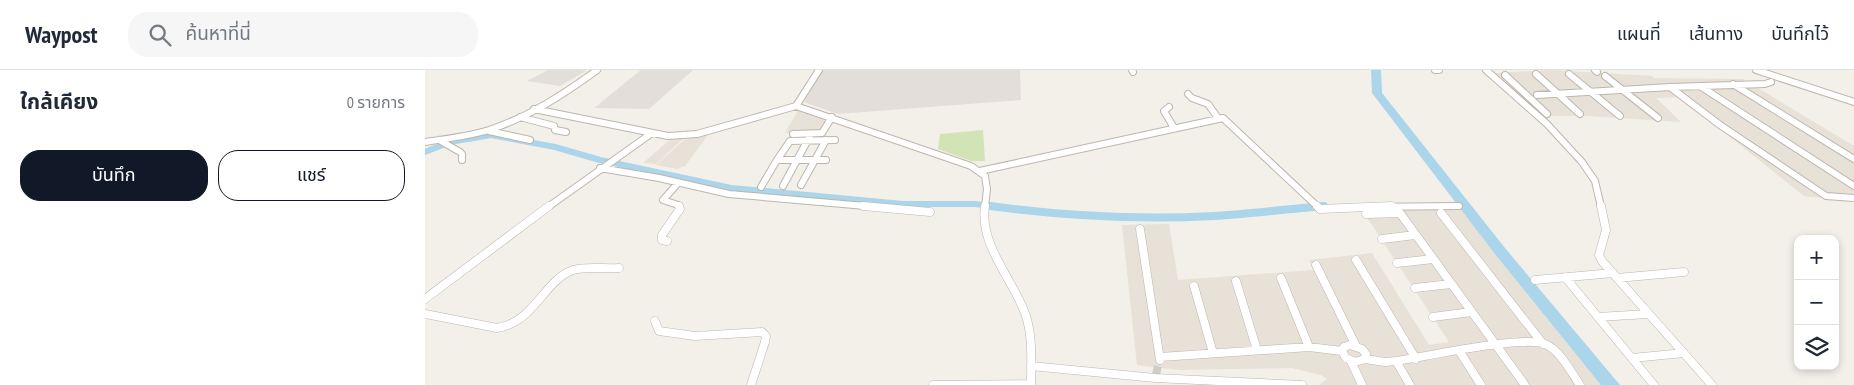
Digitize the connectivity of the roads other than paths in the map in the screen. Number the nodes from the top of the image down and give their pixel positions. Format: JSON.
{"nodes":[{"id":1,"x":597,"y":70,"type":"edge"},
{"id":2,"x":819,"y":70,"type":"edge"},
{"id":3,"x":1435,"y":70,"type":"edge"},
{"id":4,"x":1439,"y":70,"type":"edge"},
{"id":5,"x":1486,"y":70,"type":"edge"},
{"id":6,"x":1756,"y":70,"type":"edge"},
{"id":7,"x":1536,"y":74,"type":"dead end"},
{"id":8,"x":1569,"y":74,"type":"dead end"},
{"id":9,"x":1505,"y":75,"type":"dead end"},
{"id":10,"x":1605,"y":76,"type":"dead end"},
{"id":11,"x":1787,"y":81,"type":"junction"},
{"id":12,"x":1733,"y":84,"type":"junction"},
{"id":13,"x":1700,"y":86,"type":"junction"},
{"id":14,"x":1670,"y":87,"type":"junction"},
{"id":15,"x":1623,"y":90,"type":"junction"},
{"id":16,"x":1590,"y":91,"type":"junction"},
{"id":17,"x":1188,"y":94,"type":"dead end"},
{"id":18,"x":1559,"y":94,"type":"junction"},
{"id":19,"x":1528,"y":96,"type":"junction"},
{"id":20,"x":1537,"y":96,"type":"dead end"},
{"id":21,"x":1518,"y":97,"type":"junction"},
{"id":22,"x":1854,"y":102,"type":"edge"},
{"id":23,"x":796,"y":106,"type":"junction"},
{"id":24,"x":1169,"y":107,"type":"dead end"},
{"id":25,"x":534,"y":109,"type":"junction"},
{"id":26,"x":1547,"y":114,"type":"dead end"},
{"id":27,"x":1580,"y":114,"type":"dead end"},
{"id":28,"x":1620,"y":116,"type":"dead end"},
{"id":29,"x":520,"y":117,"type":"junction"},
{"id":30,"x":832,"y":117,"type":"junction"},
{"id":31,"x":1218,"y":118,"type":"junction"},
{"id":32,"x":1658,"y":118,"type":"dead end"},
{"id":33,"x":1174,"y":128,"type":"junction"},
{"id":34,"x":487,"y":131,"type":"junction"},
{"id":35,"x":566,"y":132,"type":"dead end"},
{"id":36,"x":651,"y":133,"type":"junction"},
{"id":37,"x":793,"y":134,"type":"dead end"},
{"id":38,"x":809,"y":137,"type":"junction"},
{"id":39,"x":530,"y":140,"type":"dead end"},
{"id":40,"x":826,"y":140,"type":"junction"},
{"id":41,"x":835,"y":140,"type":"dead end"},
{"id":42,"x":425,"y":142,"type":"edge"},
{"id":43,"x":442,"y":143,"type":"junction"},
{"id":44,"x":1854,"y":159,"type":"edge"},
{"id":45,"x":462,"y":160,"type":"dead end"},
{"id":46,"x":777,"y":160,"type":"junction"},
{"id":47,"x":797,"y":160,"type":"junction"},
{"id":48,"x":815,"y":160,"type":"junction"},
{"id":49,"x":826,"y":160,"type":"dead end"},
{"id":50,"x":602,"y":167,"type":"junction"},
{"id":51,"x":980,"y":171,"type":"junction"},
{"id":52,"x":678,"y":183,"type":"junction"},
{"id":53,"x":801,"y":185,"type":"dead end"},
{"id":54,"x":783,"y":186,"type":"dead end"},
{"id":55,"x":1854,"y":186,"type":"edge"},
{"id":56,"x":761,"y":187,"type":"dead end"},
{"id":57,"x":1854,"y":198,"type":"edge"},
{"id":58,"x":1459,"y":206,"type":"dead end"},
{"id":59,"x":930,"y":212,"type":"dead end"},
{"id":60,"x":1441,"y":213,"type":"dead end"},
{"id":61,"x":1366,"y":214,"type":"dead end"},
{"id":62,"x":1140,"y":229,"type":"dead end"},
{"id":63,"x":1415,"y":235,"type":"junction"},
{"id":64,"x":1382,"y":239,"type":"dead end"},
{"id":65,"x":667,"y":241,"type":"dead end"},
{"id":66,"x":1433,"y":259,"type":"junction"},
{"id":67,"x":1356,"y":260,"type":"dead end"},
{"id":68,"x":1397,"y":263,"type":"dead end"},
{"id":69,"x":1316,"y":265,"type":"dead end"},
{"id":70,"x":619,"y":268,"type":"dead end"},
{"id":71,"x":1683,"y":272,"type":"dead end"},
{"id":72,"x":1615,"y":275,"type":"junction"},
{"id":73,"x":1565,"y":277,"type":"junction"},
{"id":74,"x":1281,"y":278,"type":"dead end"},
{"id":75,"x":1535,"y":280,"type":"dead end"},
{"id":76,"x":1236,"y":281,"type":"dead end"},
{"id":77,"x":1451,"y":284,"type":"junction"},
{"id":78,"x":1195,"y":286,"type":"dead end"},
{"id":79,"x":1415,"y":288,"type":"dead end"},
{"id":80,"x":425,"y":299,"type":"edge"},
{"id":81,"x":1471,"y":312,"type":"junction"},
{"id":82,"x":425,"y":314,"type":"edge"},
{"id":83,"x":1649,"y":314,"type":"junction"},
{"id":84,"x":1433,"y":317,"type":"dead end"},
{"id":85,"x":1598,"y":317,"type":"junction"},
{"id":86,"x":655,"y":321,"type":"dead end"},
{"id":87,"x":1543,"y":344,"type":"junction"},
{"id":88,"x":1357,"y":346,"type":"junction"},
{"id":89,"x":1496,"y":346,"type":"junction"},
{"id":90,"x":1309,"y":347,"type":"junction"},
{"id":91,"x":1257,"y":350,"type":"junction"},
{"id":92,"x":1342,"y":351,"type":"junction"},
{"id":93,"x":1459,"y":352,"type":"junction"},
{"id":94,"x":1213,"y":353,"type":"junction"},
{"id":95,"x":1684,"y":353,"type":"junction"},
{"id":96,"x":1632,"y":358,"type":"junction"},
{"id":97,"x":1365,"y":359,"type":"junction"},
{"id":98,"x":1416,"y":359,"type":"junction"},
{"id":99,"x":1351,"y":361,"type":"junction"},
{"id":100,"x":1396,"y":361,"type":"junction"},
{"id":101,"x":1031,"y":366,"type":"junction"},
{"id":102,"x":1026,"y":384,"type":"edge"},
{"id":103,"x":751,"y":385,"type":"edge"},
{"id":104,"x":933,"y":385,"type":"edge"},
{"id":105,"x":1302,"y":385,"type":"edge"},
{"id":106,"x":1362,"y":385,"type":"edge"},
{"id":107,"x":1410,"y":385,"type":"edge"},
{"id":108,"x":1481,"y":385,"type":"edge"},
{"id":109,"x":1525,"y":385,"type":"edge"},
{"id":110,"x":1579,"y":385,"type":"edge"},
{"id":111,"x":1654,"y":385,"type":"edge"},
{"id":112,"x":1712,"y":385,"type":"edge"}],
"edges":[{"from":1,"to":25,"type":"street"},
{"from":2,"to":23,"type":"street"},
{"from":3,"to":4,"type":"street"},
{"from":5,"to":21,"type":"street"},
{"from":6,"to":11,"type":"street"},
{"from":7,"to":18,"type":"street"},
{"from":8,"to":16,"type":"street"},
{"from":9,"to":19,"type":"street"},
{"from":10,"to":15,"type":"street"},
{"from":11,"to":12,"type":"street"},
{"from":11,"to":22,"type":"street"},
{"from":12,"to":13,"type":"street"},
{"from":12,"to":44,"type":"street"},
{"from":13,"to":14,"type":"street"},
{"from":13,"to":55,"type":"street"},
{"from":14,"to":15,"type":"street"},
{"from":14,"to":57,"type":"street"},
{"from":15,"to":16,"type":"street"},
{"from":15,"to":32,"type":"street"},
{"from":16,"to":18,"type":"street"},
{"from":16,"to":28,"type":"street"},
{"from":17,"to":31,"type":"street"},
{"from":18,"to":20,"type":"street"},
{"from":18,"to":27,"type":"street"},
{"from":19,"to":21,"type":"street"},
{"from":19,"to":26,"type":"street"},
{"from":21,"to":72,"type":"street"},
{"from":23,"to":30,"type":"street"},
{"from":23,"to":36,"type":"street"},
{"from":24,"to":33,"type":"street"},
{"from":25,"to":29,"type":"street"},
{"from":25,"to":36,"type":"street"},
{"from":29,"to":34,"type":"street"},
{"from":29,"to":35,"type":"street"},
{"from":30,"to":38,"type":"street"},
{"from":30,"to":51,"type":"street"},
{"from":31,"to":33,"type":"street"},
{"from":31,"to":58,"type":"street"},
{"from":33,"to":51,"type":"street"},
{"from":34,"to":39,"type":"street"},
{"from":34,"to":43,"type":"street"},
{"from":36,"to":50,"type":"street"},
{"from":37,"to":38,"type":"street"},
{"from":38,"to":40,"type":"street"},
{"from":38,"to":46,"type":"street"},
{"from":38,"to":47,"type":"street"},
{"from":40,"to":41,"type":"street"},
{"from":40,"to":48,"type":"street"},
{"from":42,"to":43,"type":"street"},
{"from":43,"to":45,"type":"street"},
{"from":46,"to":47,"type":"street"},
{"from":46,"to":56,"type":"street"},
{"from":47,"to":48,"type":"street"},
{"from":47,"to":54,"type":"street"},
{"from":48,"to":49,"type":"street"},
{"from":48,"to":53,"type":"street"},
{"from":50,"to":52,"type":"street"},
{"from":50,"to":80,"type":"street"},
{"from":51,"to":101,"type":"street"},
{"from":52,"to":59,"type":"street"},
{"from":52,"to":65,"type":"street"},
{"from":60,"to":87,"type":"street"},
{"from":61,"to":63,"type":"street"},
{"from":62,"to":94,"type":"street"},
{"from":63,"to":64,"type":"street"},
{"from":63,"to":66,"type":"street"},
{"from":66,"to":68,"type":"street"},
{"from":66,"to":77,"type":"street"},
{"from":67,"to":98,"type":"street"},
{"from":69,"to":88,"type":"street"},
{"from":70,"to":82,"type":"street"},
{"from":71,"to":72,"type":"street"},
{"from":72,"to":73,"type":"street"},
{"from":72,"to":83,"type":"street"},
{"from":73,"to":75,"type":"street"},
{"from":73,"to":85,"type":"street"},
{"from":74,"to":90,"type":"street"},
{"from":76,"to":91,"type":"street"},
{"from":77,"to":79,"type":"street"},
{"from":77,"to":81,"type":"street"},
{"from":78,"to":94,"type":"street"},
{"from":81,"to":84,"type":"street"},
{"from":81,"to":89,"type":"street"},
{"from":83,"to":85,"type":"street"},
{"from":83,"to":95,"type":"street"},
{"from":85,"to":96,"type":"street"},
{"from":86,"to":103,"type":"street"},
{"from":87,"to":89,"type":"street"},
{"from":87,"to":110,"type":"street"},
{"from":88,"to":92,"type":"street"},
{"from":88,"to":97,"type":"street"},
{"from":89,"to":93,"type":"street"},
{"from":89,"to":109,"type":"street"},
{"from":90,"to":91,"type":"street"},
{"from":90,"to":92,"type":"street"},
{"from":91,"to":94,"type":"street"},
{"from":92,"to":99,"type":"street"},
{"from":93,"to":98,"type":"street"},
{"from":93,"to":108,"type":"street"},
{"from":95,"to":96,"type":"street"},
{"from":95,"to":112,"type":"street"},
{"from":96,"to":111,"type":"street"},
{"from":97,"to":99,"type":"street"},
{"from":97,"to":100,"type":"street"},
{"from":98,"to":100,"type":"street"},
{"from":99,"to":106,"type":"street"},
{"from":100,"to":107,"type":"street"},
{"from":101,"to":102,"type":"street"},
{"from":101,"to":105,"type":"street"},
{"from":102,"to":104,"type":"street"}]}
